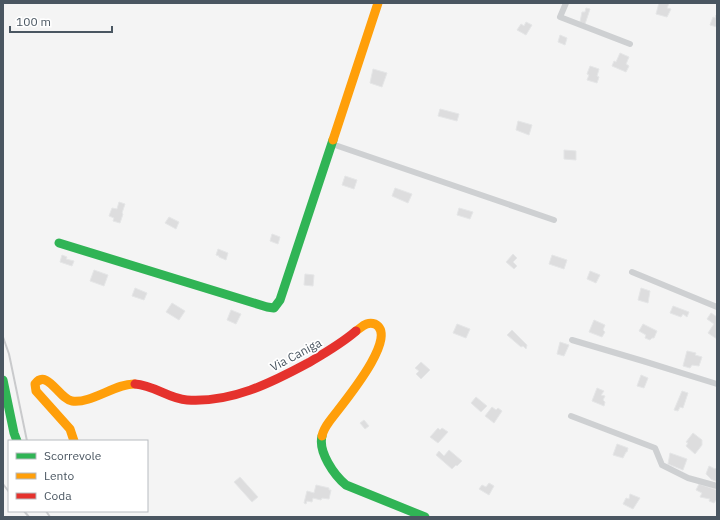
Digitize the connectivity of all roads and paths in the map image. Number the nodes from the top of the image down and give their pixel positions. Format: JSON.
{"nodes":[{"id":1,"x":378,"y":3,"type":"edge"},
{"id":2,"x":566,"y":3,"type":"edge"},
{"id":3,"x":630,"y":44,"type":"dead end"},
{"id":4,"x":332,"y":144,"type":"junction"},
{"id":5,"x":554,"y":220,"type":"dead end"},
{"id":6,"x":59,"y":243,"type":"dead end"},
{"id":7,"x":632,"y":272,"type":"dead end"},
{"id":8,"x":717,"y":307,"type":"edge"},
{"id":9,"x":572,"y":340,"type":"dead end"},
{"id":10,"x":3,"y":380,"type":"edge"},
{"id":11,"x":717,"y":384,"type":"edge"},
{"id":12,"x":571,"y":416,"type":"dead end"},
{"id":13,"x":17,"y":440,"type":"edge"},
{"id":14,"x":74,"y":440,"type":"edge"},
{"id":15,"x":717,"y":486,"type":"edge"},
{"id":16,"x":425,"y":517,"type":"edge"}],
"edges":[{"from":1,"to":4,"type":"street"},
{"from":2,"to":3,"type":"street"},
{"from":4,"to":5,"type":"street"},
{"from":4,"to":6,"type":"street"},
{"from":7,"to":8,"type":"street"},
{"from":9,"to":11,"type":"street"},
{"from":10,"to":13,"type":"street"},
{"from":12,"to":15,"type":"street"},
{"from":14,"to":16,"type":"street","name":"Via Caniga"}]}
